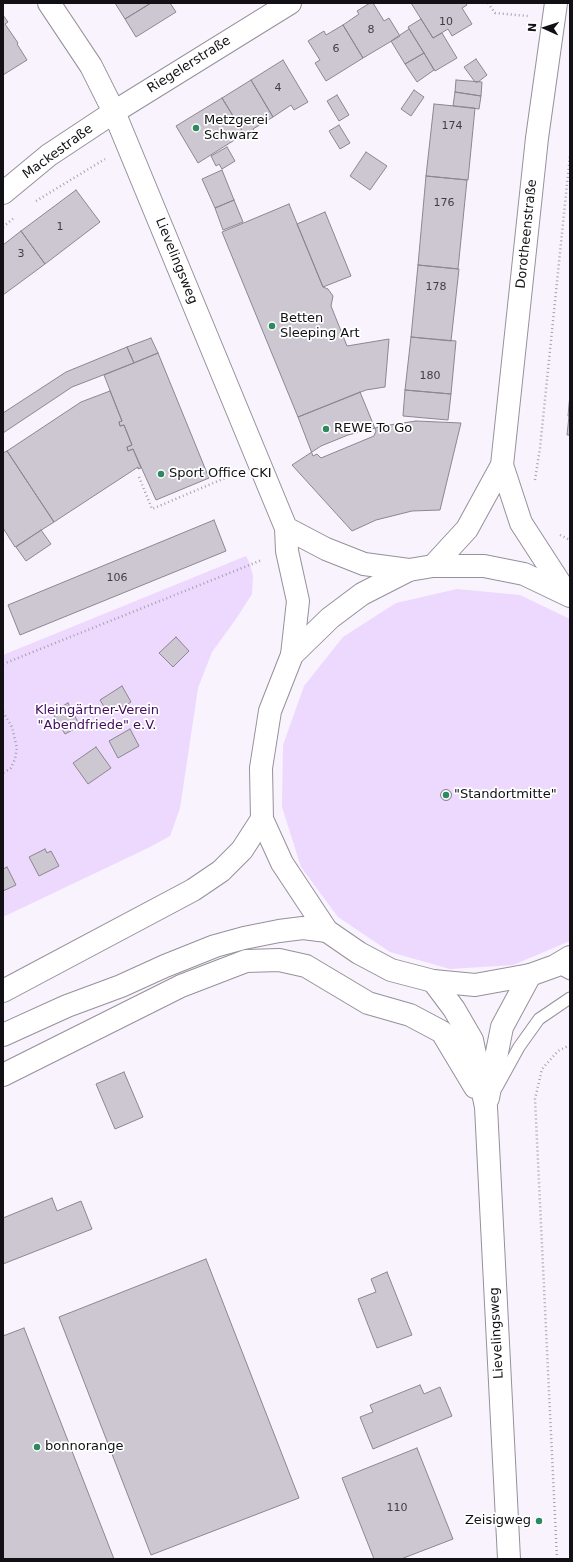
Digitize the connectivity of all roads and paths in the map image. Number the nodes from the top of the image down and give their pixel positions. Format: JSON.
{"nodes":[{"id":1,"x":49,"y":3,"type":"edge"},
{"id":2,"x":290,"y":3,"type":"edge"},
{"id":3,"x":488,"y":3,"type":"edge"},
{"id":4,"x":260,"y":11,"type":"edge"},
{"id":5,"x":554,"y":11,"type":"edge"},
{"id":6,"x":114,"y":112,"type":"junction"},
{"id":7,"x":570,"y":155,"type":"edge"},
{"id":8,"x":105,"y":159,"type":"dead end"},
{"id":9,"x":3,"y":193,"type":"edge"},
{"id":10,"x":30,"y":205,"type":"dead end"},
{"id":11,"x":20,"y":214,"type":"dead end"},
{"id":12,"x":3,"y":227,"type":"edge"},
{"id":13,"x":259,"y":464,"type":"junction"},
{"id":14,"x":502,"y":465,"type":"junction"},
{"id":15,"x":139,"y":477,"type":"dead end"},
{"id":16,"x":534,"y":484,"type":"dead end"},
{"id":17,"x":286,"y":528,"type":"junction"},
{"id":18,"x":287,"y":551,"type":"junction"},
{"id":19,"x":433,"y":566,"type":"junction"},
{"id":20,"x":409,"y":570,"type":"junction"},
{"id":21,"x":568,"y":595,"type":"edge"},
{"id":22,"x":292,"y":655,"type":"junction"},
{"id":23,"x":3,"y":664,"type":"edge"},
{"id":24,"x":3,"y":712,"type":"edge"},
{"id":25,"x":3,"y":773,"type":"edge"},
{"id":26,"x":262,"y":819,"type":"junction"},
{"id":27,"x":327,"y":931,"type":"junction"},
{"id":28,"x":565,"y":966,"type":"edge"},
{"id":29,"x":530,"y":975,"type":"junction"},
{"id":30,"x":433,"y":981,"type":"junction"},
{"id":31,"x":3,"y":991,"type":"edge"},
{"id":32,"x":570,"y":998,"type":"edge"},
{"id":33,"x":3,"y":1035,"type":"edge"},
{"id":34,"x":570,"y":1045,"type":"edge"},
{"id":35,"x":3,"y":1075,"type":"edge"},
{"id":36,"x":486,"y":1107,"type":"junction"},
{"id":37,"x":509,"y":1559,"type":"edge"},
{"id":38,"x":557,"y":1559,"type":"edge"}],
"edges":[{"from":1,"to":6,"type":"main road","name":"Lievelingsweg"},
{"from":2,"to":4,"type":"main road","name":"Riegelerstraße"},
{"from":3,"to":5,"type":"path"},
{"from":4,"to":6,"type":"main road","name":"Riegelerstraße"},
{"from":5,"to":14,"type":"main road","name":"Dorotheenstraße"},
{"from":6,"to":9,"type":"main road","name":"Mackestraße"},
{"from":6,"to":13,"type":"main road","name":"Lievelingsweg"},
{"from":7,"to":16,"type":"path"},
{"from":8,"to":10,"type":"path"},
{"from":11,"to":12,"type":"path"},
{"from":13,"to":15,"type":"path"},
{"from":13,"to":17,"type":"main road","name":"Lievelingsweg"},
{"from":14,"to":19,"type":"main road","name":"Dorotheenstraße"},
{"from":14,"to":21,"type":"main road","name":"Dorotheenstraße"},
{"from":17,"to":18,"type":"main road","name":"Lievelingsweg"},
{"from":17,"to":20,"type":"main road"},
{"from":18,"to":22,"type":"main road","name":"Lievelingsweg"},
{"from":18,"to":23,"type":"path"},
{"from":19,"to":20,"type":"main road"},
{"from":19,"to":21,"type":"main road"},
{"from":20,"to":22,"type":"main road"},
{"from":22,"to":26,"type":"main road"},
{"from":24,"to":25,"type":"path"},
{"from":26,"to":27,"type":"main road"},
{"from":26,"to":31,"type":"main road"},
{"from":27,"to":30,"type":"main road"},
{"from":27,"to":33,"type":"main road"},
{"from":28,"to":29,"type":"main road"},
{"from":29,"to":30,"type":"main road"},
{"from":29,"to":36,"type":"main road","name":"Lievelingsweg"},
{"from":30,"to":36,"type":"main road","name":"Lievelingsweg"},
{"from":32,"to":36,"type":"lane"},
{"from":34,"to":38,"type":"path"},
{"from":35,"to":36,"type":"main road"},
{"from":36,"to":37,"type":"main road","name":"Lievelingsweg"}]}
